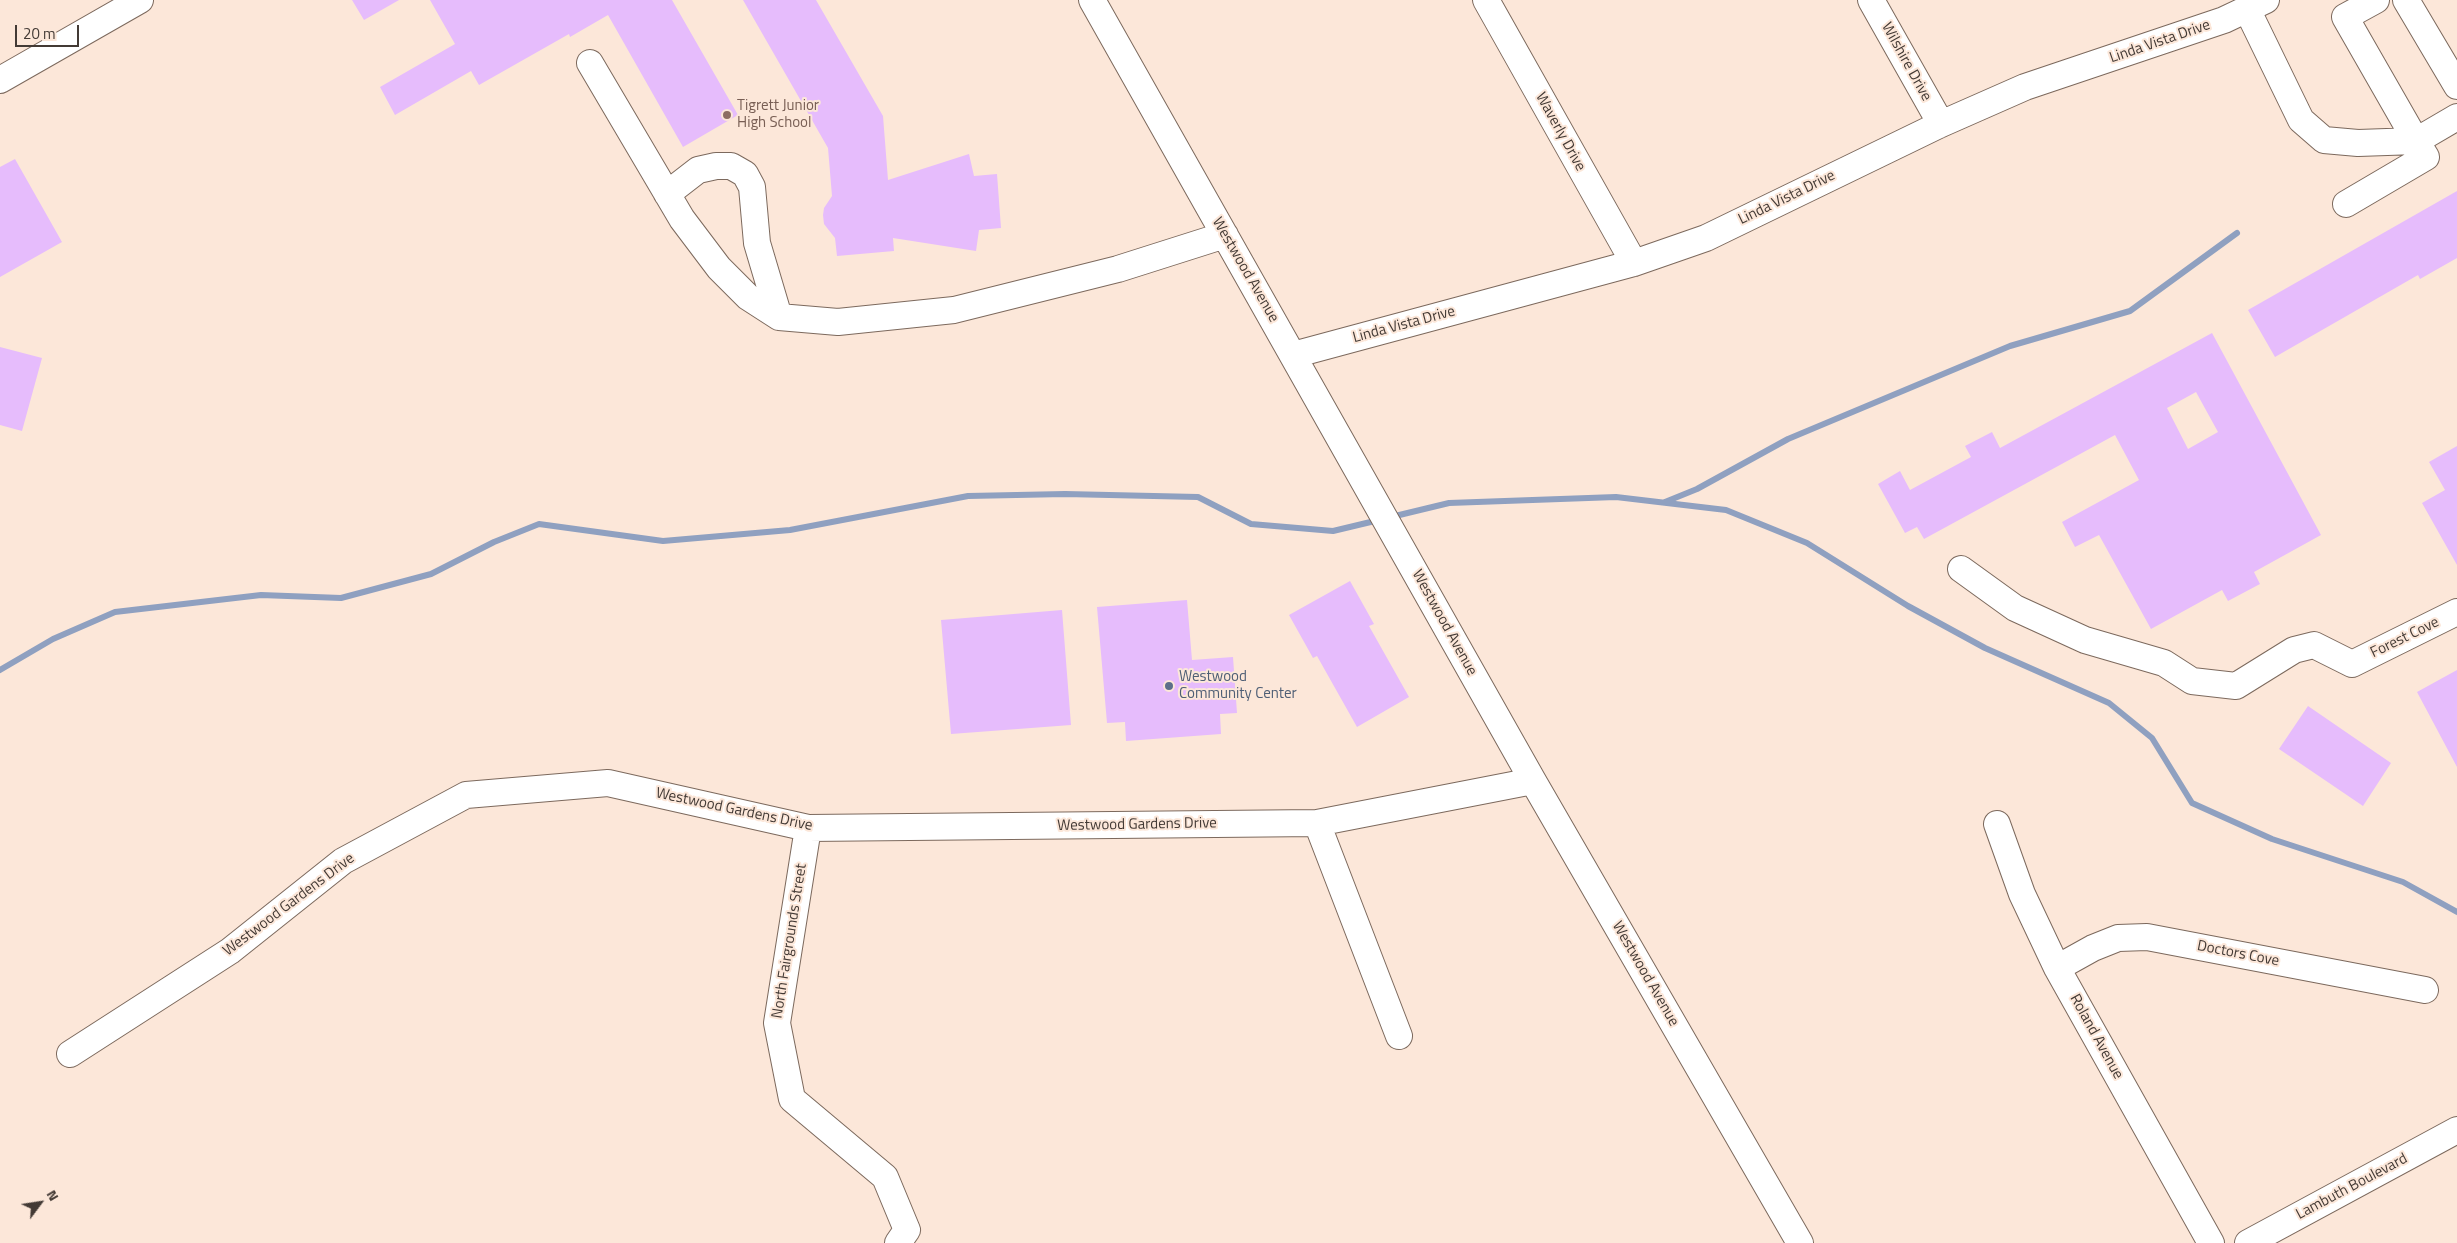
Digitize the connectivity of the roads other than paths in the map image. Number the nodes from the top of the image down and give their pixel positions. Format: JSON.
{"nodes":[{"id":1,"x":140,"y":0,"type":"edge"},
{"id":2,"x":1092,"y":0,"type":"edge"},
{"id":3,"x":1486,"y":0,"type":"edge"},
{"id":4,"x":1872,"y":0,"type":"edge"},
{"id":5,"x":2376,"y":0,"type":"edge"},
{"id":6,"x":2406,"y":0,"type":"edge"},
{"id":7,"x":2257,"y":5,"type":"edge"},
{"id":8,"x":590,"y":63,"type":"dead end"},
{"id":9,"x":0,"y":80,"type":"edge"},
{"id":10,"x":2457,"y":86,"type":"edge"},
{"id":11,"x":2457,"y":117,"type":"edge"},
{"id":12,"x":1940,"y":124,"type":"junction"},
{"id":13,"x":2416,"y":141,"type":"junction"},
{"id":14,"x":667,"y":194,"type":"junction"},
{"id":15,"x":2346,"y":204,"type":"dead end"},
{"id":16,"x":1225,"y":235,"type":"junction"},
{"id":17,"x":1634,"y":263,"type":"junction"},
{"id":18,"x":779,"y":316,"type":"junction"},
{"id":19,"x":1293,"y":355,"type":"junction"},
{"id":20,"x":1961,"y":569,"type":"dead end"},
{"id":21,"x":2457,"y":612,"type":"edge"},
{"id":22,"x":1534,"y":781,"type":"junction"},
{"id":23,"x":1317,"y":823,"type":"junction"},
{"id":24,"x":1997,"y":824,"type":"dead end"},
{"id":25,"x":808,"y":828,"type":"junction"},
{"id":26,"x":2057,"y":968,"type":"junction"},
{"id":27,"x":2425,"y":990,"type":"dead end"},
{"id":28,"x":1399,"y":1036,"type":"dead end"},
{"id":29,"x":70,"y":1054,"type":"dead end"},
{"id":30,"x":2457,"y":1130,"type":"edge"},
{"id":31,"x":898,"y":1243,"type":"edge"},
{"id":32,"x":1800,"y":1243,"type":"edge"},
{"id":33,"x":2211,"y":1243,"type":"edge"},
{"id":34,"x":2248,"y":1243,"type":"edge"}],
"edges":[{"from":1,"to":9,"type":"street"},
{"from":2,"to":16,"type":"street","name":"Westwood Avenue"},
{"from":3,"to":17,"type":"street","name":"Waverly Drive"},
{"from":4,"to":12,"type":"street","name":"Wilshire Drive"},
{"from":5,"to":13,"type":"street"},
{"from":6,"to":10,"type":"street"},
{"from":7,"to":12,"type":"street","name":"Linda Vista Drive"},
{"from":7,"to":13,"type":"street"},
{"from":8,"to":14,"type":"street"},
{"from":11,"to":13,"type":"street"},
{"from":12,"to":17,"type":"street","name":"Linda Vista Drive"},
{"from":13,"to":15,"type":"street"},
{"from":14,"to":18,"type":"street"},
{"from":14,"to":18,"type":"street"},
{"from":16,"to":18,"type":"street"},
{"from":16,"to":19,"type":"street","name":"Westwood Avenue"},
{"from":17,"to":19,"type":"street","name":"Linda Vista Drive"},
{"from":19,"to":22,"type":"street","name":"Westwood Avenue"},
{"from":20,"to":21,"type":"street","name":"Forest Cove"},
{"from":22,"to":23,"type":"street","name":"Westwood Gardens Drive"},
{"from":22,"to":32,"type":"street","name":"Westwood Avenue"},
{"from":23,"to":25,"type":"street","name":"Westwood Gardens Drive"},
{"from":23,"to":28,"type":"street"},
{"from":24,"to":26,"type":"street","name":"Roland Avenue"},
{"from":25,"to":29,"type":"street","name":"Westwood Gardens Drive"},
{"from":25,"to":31,"type":"street","name":"North Fairgrounds Street"},
{"from":26,"to":27,"type":"street","name":"Doctors Cove"},
{"from":26,"to":33,"type":"street","name":"Roland Avenue"},
{"from":30,"to":34,"type":"street","name":"Lambuth Boulevard"}]}
